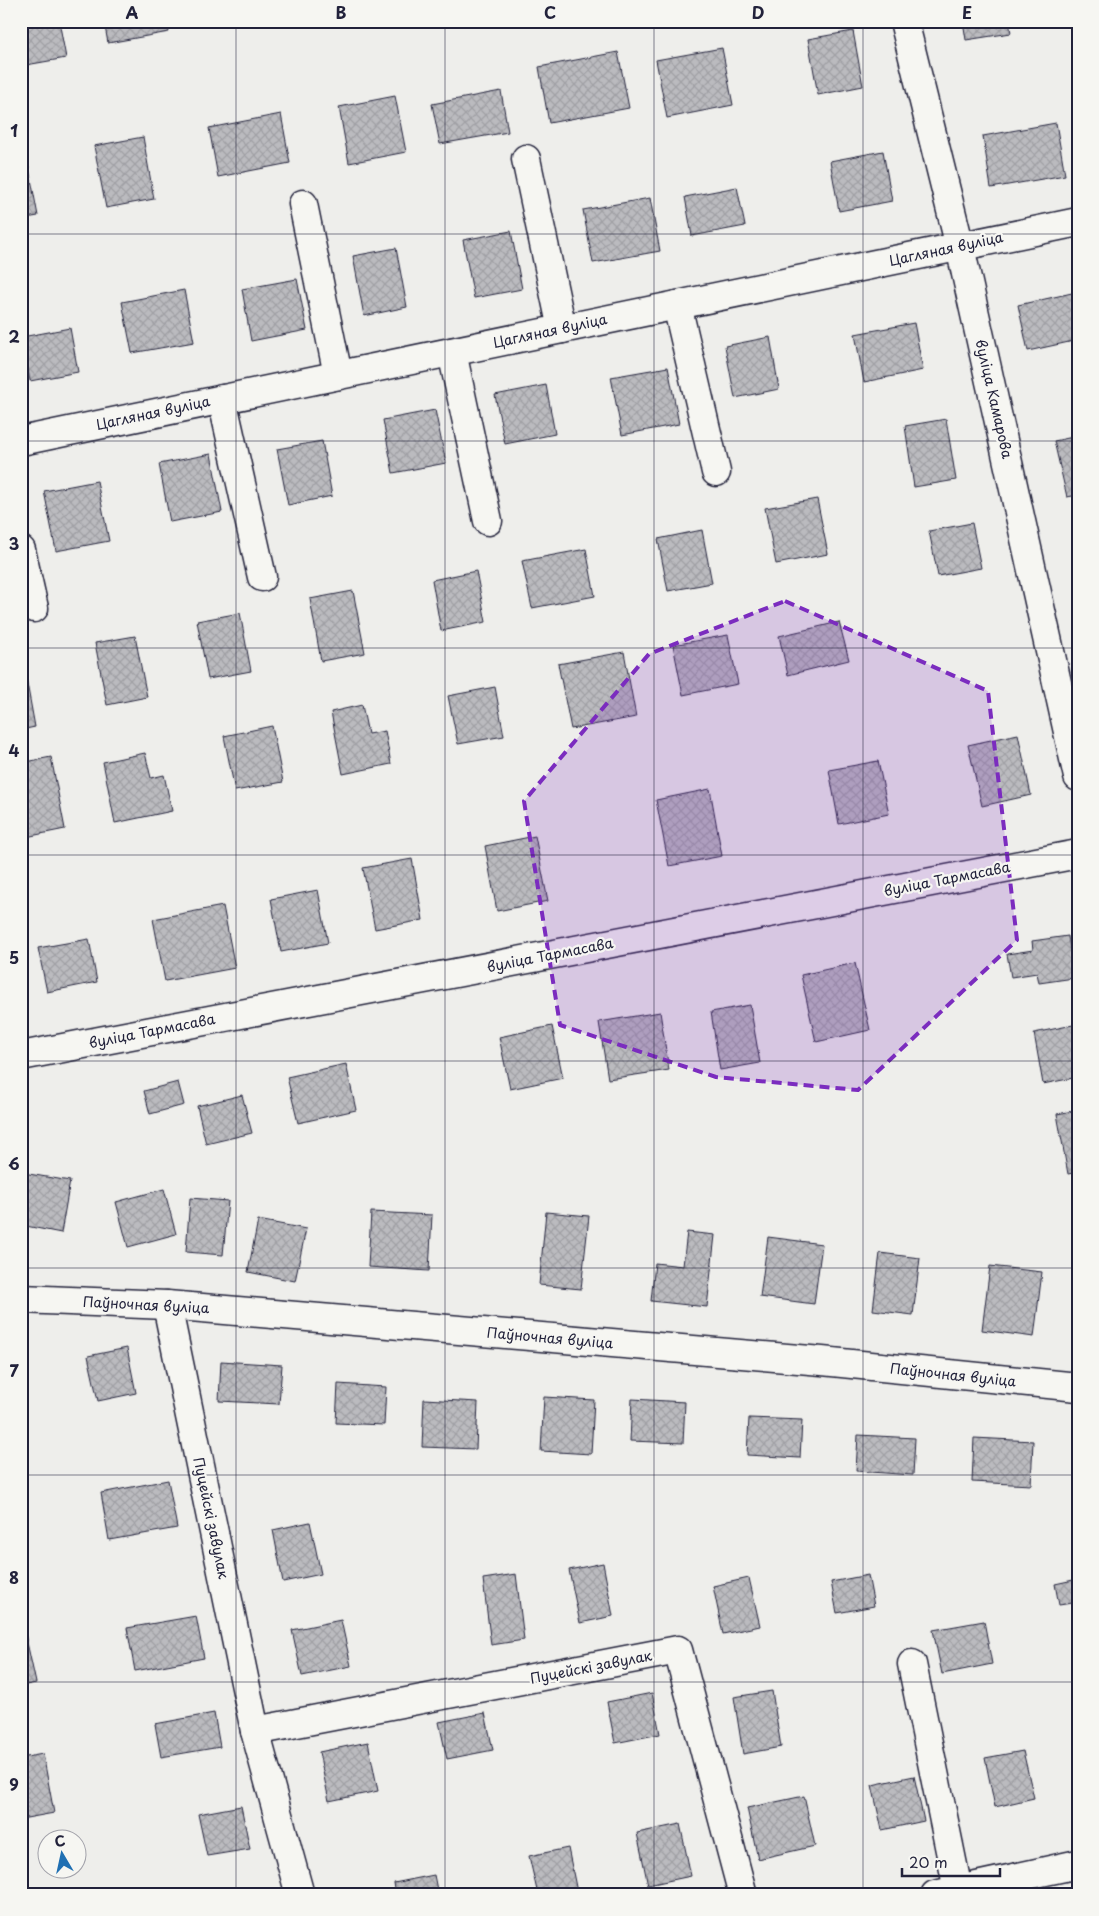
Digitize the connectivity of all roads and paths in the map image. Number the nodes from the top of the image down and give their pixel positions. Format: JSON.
{"nodes":[{"id":1,"x":904,"y":21,"type":"edge"},
{"id":2,"x":526,"y":159,"type":"dead end"},
{"id":3,"x":303,"y":204,"type":"dead end"},
{"id":4,"x":1078,"y":222,"type":"edge"},
{"id":5,"x":960,"y":247,"type":"junction"},
{"id":6,"x":677,"y":305,"type":"junction"},
{"id":7,"x":562,"y":329,"type":"junction"},
{"id":8,"x":452,"y":352,"type":"junction"},
{"id":9,"x":338,"y":375,"type":"junction"},
{"id":10,"x":222,"y":399,"type":"junction"},
{"id":11,"x":21,"y":441,"type":"edge"},
{"id":12,"x":716,"y":472,"type":"dead end"},
{"id":13,"x":488,"y":521,"type":"dead end"},
{"id":14,"x":21,"y":550,"type":"edge"},
{"id":15,"x":262,"y":577,"type":"dead end"},
{"id":16,"x":34,"y":608,"type":"dead end"},
{"id":17,"x":1078,"y":777,"type":"edge"},
{"id":18,"x":1078,"y":854,"type":"edge"},
{"id":19,"x":21,"y":1056,"type":"edge"},
{"id":20,"x":21,"y":1299,"type":"edge"},
{"id":21,"x":167,"y":1305,"type":"junction"},
{"id":22,"x":1078,"y":1387,"type":"edge"},
{"id":23,"x":912,"y":1664,"type":"dead end"},
{"id":24,"x":255,"y":1731,"type":"junction"},
{"id":25,"x":1078,"y":1864,"type":"edge"},
{"id":26,"x":946,"y":1892,"type":"edge"},
{"id":27,"x":300,"y":1895,"type":"edge"},
{"id":28,"x":743,"y":1895,"type":"edge"}],
"edges":[{"from":1,"to":5,"type":"street","name":"вуліца Камарова"},
{"from":2,"to":7,"type":"street"},
{"from":3,"to":9,"type":"street"},
{"from":4,"to":5,"type":"street","name":"Цагляная вуліца"},
{"from":5,"to":6,"type":"street","name":"Цагляная вуліца"},
{"from":5,"to":17,"type":"street","name":"вуліца Камарова"},
{"from":6,"to":7,"type":"street","name":"Цагляная вуліца"},
{"from":6,"to":12,"type":"street"},
{"from":7,"to":8,"type":"street","name":"Цагляная вуліца"},
{"from":8,"to":9,"type":"street","name":"Цагляная вуліца"},
{"from":8,"to":13,"type":"street"},
{"from":9,"to":10,"type":"street","name":"Цагляная вуліца"},
{"from":10,"to":11,"type":"street","name":"Цагляная вуліца"},
{"from":10,"to":15,"type":"street"},
{"from":14,"to":16,"type":"street"},
{"from":18,"to":19,"type":"street","name":"вуліца Тармасава"},
{"from":20,"to":21,"type":"street","name":"Паўночная вуліца"},
{"from":21,"to":22,"type":"street","name":"Паўночная вуліца"},
{"from":21,"to":24,"type":"street","name":"Пуцейскі завулак"},
{"from":23,"to":26,"type":"street"},
{"from":24,"to":27,"type":"street","name":"Пуцейскі завулак"},
{"from":24,"to":28,"type":"street","name":"Пуцейскі завулак"},
{"from":25,"to":26,"type":"street"}]}
